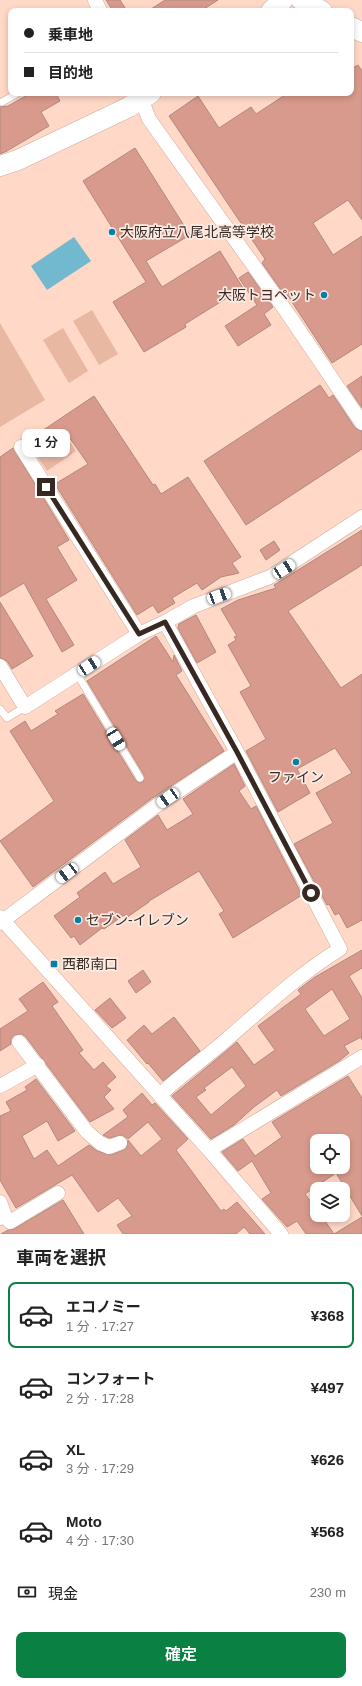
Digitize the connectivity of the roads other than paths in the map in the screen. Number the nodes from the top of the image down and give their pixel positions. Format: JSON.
{"nodes":[{"id":1,"x":283,"y":0,"type":"edge"},
{"id":2,"x":302,"y":0,"type":"edge"},
{"id":3,"x":274,"y":8,"type":"edge"},
{"id":4,"x":317,"y":8,"type":"edge"},
{"id":5,"x":13,"y":96,"type":"edge"},
{"id":6,"x":142,"y":96,"type":"edge"},
{"id":7,"x":144,"y":96,"type":"edge"},
{"id":8,"x":2,"y":102,"type":"dead end"},
{"id":9,"x":0,"y":166,"type":"edge"},
{"id":10,"x":362,"y":423,"type":"edge"},
{"id":11,"x":21,"y":447,"type":"dead end"},
{"id":12,"x":362,"y":517,"type":"edge"},
{"id":13,"x":165,"y":622,"type":"junction"},
{"id":14,"x":139,"y":634,"type":"junction"},
{"id":15,"x":0,"y":666,"type":"edge"},
{"id":16,"x":76,"y":674,"type":"junction"},
{"id":17,"x":25,"y":707,"type":"junction"},
{"id":18,"x":0,"y":709,"type":"edge"},
{"id":19,"x":237,"y":752,"type":"junction"},
{"id":20,"x":140,"y":778,"type":"dead end"},
{"id":21,"x":1,"y":920,"type":"edge"},
{"id":22,"x":19,"y":1042,"type":"dead end"},
{"id":23,"x":362,"y":1057,"type":"edge"},
{"id":24,"x":38,"y":1065,"type":"junction"},
{"id":25,"x":0,"y":1086,"type":"edge"},
{"id":26,"x":160,"y":1095,"type":"junction"},
{"id":27,"x":120,"y":1143,"type":"dead end"},
{"id":28,"x":209,"y":1150,"type":"junction"},
{"id":29,"x":58,"y":1193,"type":"dead end"},
{"id":30,"x":0,"y":1202,"type":"edge"},
{"id":31,"x":3,"y":1217,"type":"edge"},
{"id":32,"x":281,"y":1234,"type":"edge"}],
"edges":[{"from":1,"to":3,"type":"street"},
{"from":2,"to":4,"type":"street"},
{"from":5,"to":8,"type":"lane"},
{"from":6,"to":9,"type":"street"},
{"from":7,"to":10,"type":"street"},
{"from":11,"to":14,"type":"street"},
{"from":12,"to":13,"type":"street"},
{"from":13,"to":14,"type":"street"},
{"from":13,"to":19,"type":"street"},
{"from":14,"to":16,"type":"street"},
{"from":15,"to":17,"type":"street"},
{"from":16,"to":17,"type":"street"},
{"from":16,"to":20,"type":"lane"},
{"from":17,"to":18,"type":"lane"},
{"from":19,"to":21,"type":"street"},
{"from":19,"to":26,"type":"street"},
{"from":21,"to":26,"type":"street"},
{"from":22,"to":24,"type":"street"},
{"from":23,"to":28,"type":"street"},
{"from":24,"to":25,"type":"street"},
{"from":24,"to":27,"type":"street"},
{"from":26,"to":28,"type":"street"},
{"from":28,"to":32,"type":"street"},
{"from":29,"to":31,"type":"street"},
{"from":30,"to":31,"type":"street"}]}
